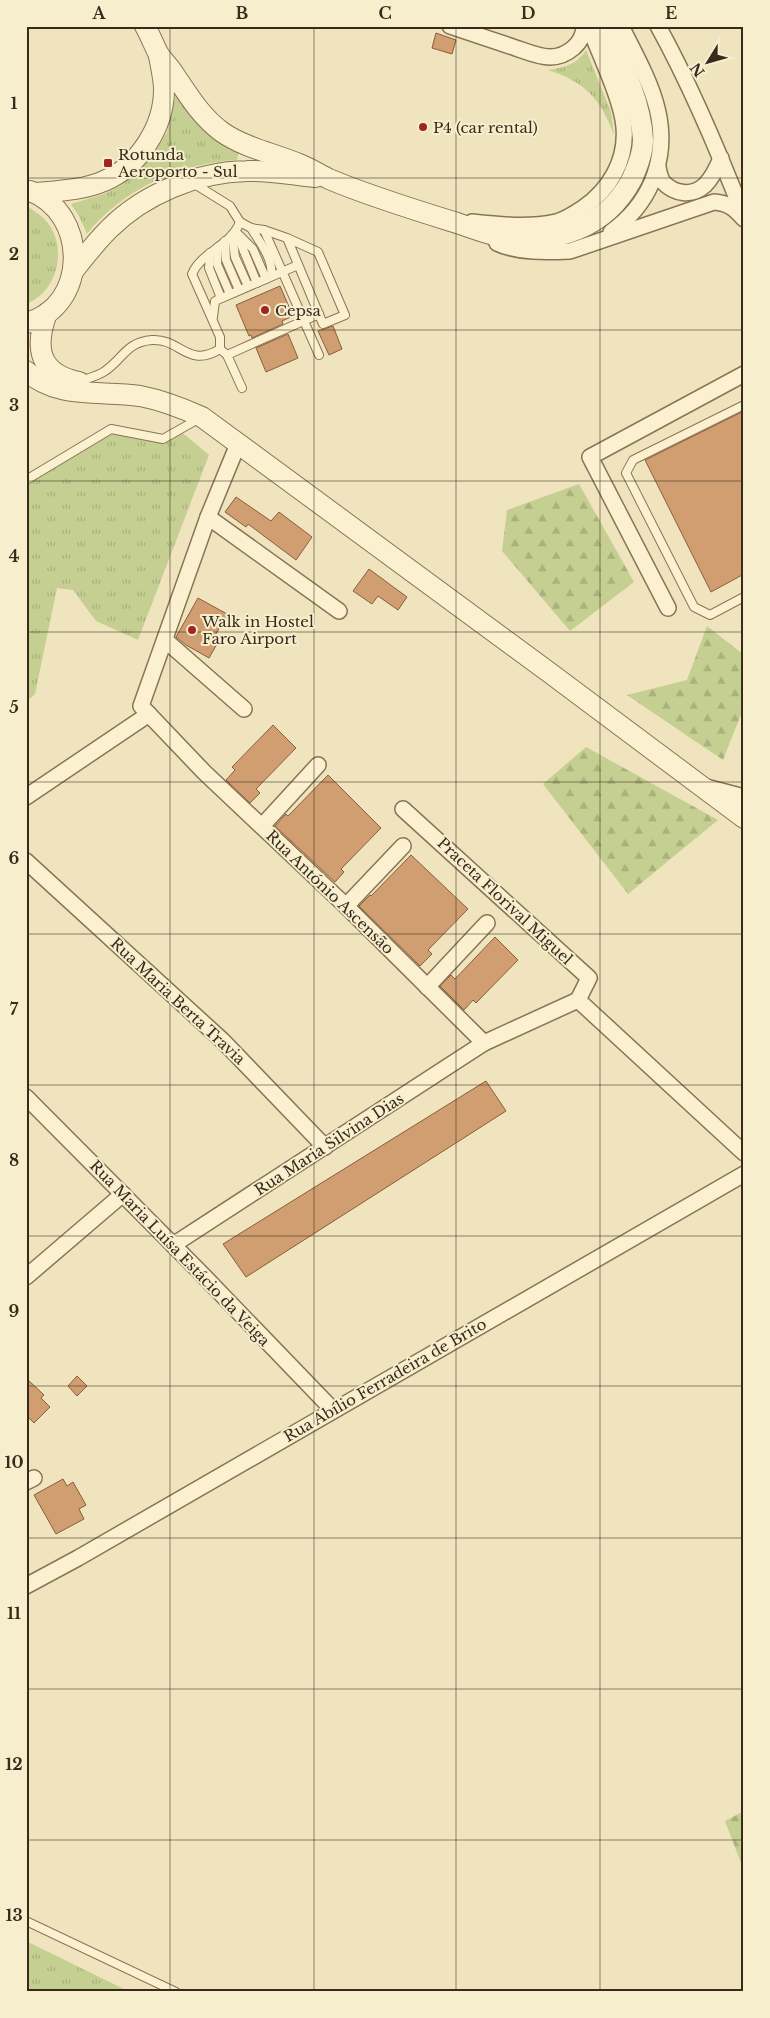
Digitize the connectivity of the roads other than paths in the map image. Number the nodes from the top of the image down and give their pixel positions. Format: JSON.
{"nodes":[{"id":1,"x":145,"y":26,"type":"edge"},
{"id":2,"x":450,"y":26,"type":"edge"},
{"id":3,"x":584,"y":26,"type":"edge"},
{"id":4,"x":589,"y":26,"type":"edge"},
{"id":5,"x":604,"y":26,"type":"edge"},
{"id":6,"x":621,"y":26,"type":"edge"},
{"id":7,"x":658,"y":26,"type":"edge"},
{"id":8,"x":159,"y":56,"type":"junction"},
{"id":9,"x":720,"y":158,"type":"junction"},
{"id":10,"x":658,"y":167,"type":"junction"},
{"id":11,"x":330,"y":179,"type":"junction"},
{"id":12,"x":190,"y":181,"type":"junction"},
{"id":13,"x":31,"y":191,"type":"edge"},
{"id":14,"x":744,"y":218,"type":"edge"},
{"id":15,"x":448,"y":220,"type":"junction"},
{"id":16,"x":240,"y":222,"type":"junction"},
{"id":17,"x":251,"y":228,"type":"junction"},
{"id":18,"x":264,"y":230,"type":"junction"},
{"id":19,"x":234,"y":234,"type":"junction"},
{"id":20,"x":287,"y":238,"type":"junction"},
{"id":21,"x":225,"y":241,"type":"junction"},
{"id":22,"x":595,"y":242,"type":"junction"},
{"id":23,"x":218,"y":247,"type":"junction"},
{"id":24,"x":210,"y":253,"type":"junction"},
{"id":25,"x":298,"y":265,"type":"junction"},
{"id":26,"x":74,"y":270,"type":"junction"},
{"id":27,"x":283,"y":271,"type":"junction"},
{"id":28,"x":268,"y":278,"type":"junction"},
{"id":29,"x":257,"y":283,"type":"junction"},
{"id":30,"x":248,"y":286,"type":"junction"},
{"id":31,"x":239,"y":290,"type":"junction"},
{"id":32,"x":230,"y":294,"type":"junction"},
{"id":33,"x":221,"y":298,"type":"junction"},
{"id":34,"x":47,"y":313,"type":"junction"},
{"id":35,"x":319,"y":314,"type":"junction"},
{"id":36,"x":212,"y":319,"type":"junction"},
{"id":37,"x":304,"y":321,"type":"junction"},
{"id":38,"x":26,"y":323,"type":"edge"},
{"id":39,"x":220,"y":349,"type":"junction"},
{"id":40,"x":227,"y":355,"type":"junction"},
{"id":41,"x":319,"y":356,"type":"dead end"},
{"id":42,"x":26,"y":371,"type":"edge"},
{"id":43,"x":744,"y":374,"type":"edge"},
{"id":44,"x":80,"y":382,"type":"junction"},
{"id":45,"x":242,"y":388,"type":"dead end"},
{"id":46,"x":112,"y":393,"type":"junction"},
{"id":47,"x":744,"y":404,"type":"edge"},
{"id":48,"x":202,"y":417,"type":"junction"},
{"id":49,"x":238,"y":444,"type":"junction"},
{"id":50,"x":26,"y":480,"type":"edge"},
{"id":51,"x":208,"y":517,"type":"junction"},
{"id":52,"x":744,"y":597,"type":"edge"},
{"id":53,"x":668,"y":608,"type":"dead end"},
{"id":54,"x":339,"y":612,"type":"dead end"},
{"id":55,"x":165,"y":640,"type":"junction"},
{"id":56,"x":244,"y":709,"type":"dead end"},
{"id":57,"x":149,"y":714,"type":"junction"},
{"id":58,"x":318,"y":765,"type":"dead end"},
{"id":59,"x":701,"y":786,"type":"junction"},
{"id":60,"x":26,"y":797,"type":"edge"},
{"id":61,"x":744,"y":797,"type":"edge"},
{"id":62,"x":403,"y":809,"type":"dead end"},
{"id":63,"x":744,"y":818,"type":"edge"},
{"id":64,"x":262,"y":826,"type":"junction"},
{"id":65,"x":403,"y":846,"type":"dead end"},
{"id":66,"x":26,"y":861,"type":"edge"},
{"id":67,"x":346,"y":906,"type":"junction"},
{"id":68,"x":488,"y":923,"type":"dead end"},
{"id":69,"x":427,"y":987,"type":"junction"},
{"id":70,"x":578,"y":1000,"type":"junction"},
{"id":71,"x":484,"y":1043,"type":"junction"},
{"id":72,"x":26,"y":1097,"type":"edge"},
{"id":73,"x":325,"y":1147,"type":"junction"},
{"id":74,"x":744,"y":1153,"type":"edge"},
{"id":75,"x":744,"y":1174,"type":"edge"},
{"id":76,"x":122,"y":1194,"type":"junction"},
{"id":77,"x":173,"y":1245,"type":"junction"},
{"id":78,"x":26,"y":1277,"type":"edge"},
{"id":79,"x":333,"y":1410,"type":"junction"},
{"id":80,"x":26,"y":1586,"type":"edge"},
{"id":81,"x":26,"y":1921,"type":"edge"},
{"id":82,"x":176,"y":1992,"type":"edge"}],
"edges":[{"from":1,"to":8,"type":"street"},
{"from":2,"to":3,"type":"street"},
{"from":4,"to":15,"type":"street"},
{"from":5,"to":15,"type":"street"},
{"from":6,"to":10,"type":"street"},
{"from":7,"to":9,"type":"street"},
{"from":8,"to":11,"type":"street"},
{"from":8,"to":13,"type":"street"},
{"from":9,"to":10,"type":"street"},
{"from":9,"to":14,"type":"street"},
{"from":10,"to":22,"type":"street"},
{"from":11,"to":12,"type":"street"},
{"from":11,"to":15,"type":"street"},
{"from":12,"to":16,"type":"lane"},
{"from":12,"to":26,"type":"street"},
{"from":13,"to":26,"type":"street"},
{"from":14,"to":22,"type":"street"},
{"from":15,"to":22,"type":"street"},
{"from":16,"to":17,"type":"lane"},
{"from":16,"to":19,"type":"lane"},
{"from":17,"to":18,"type":"lane"},
{"from":17,"to":28,"type":"lane"},
{"from":18,"to":20,"type":"lane"},
{"from":18,"to":27,"type":"lane"},
{"from":19,"to":21,"type":"lane"},
{"from":19,"to":28,"type":"lane"},
{"from":19,"to":29,"type":"lane"},
{"from":19,"to":30,"type":"lane"},
{"from":20,"to":25,"type":"lane"},
{"from":20,"to":35,"type":"lane"},
{"from":21,"to":23,"type":"lane"},
{"from":21,"to":31,"type":"lane"},
{"from":23,"to":24,"type":"lane"},
{"from":23,"to":32,"type":"lane"},
{"from":24,"to":33,"type":"lane"},
{"from":24,"to":36,"type":"lane"},
{"from":25,"to":27,"type":"lane"},
{"from":25,"to":35,"type":"lane"},
{"from":26,"to":34,"type":"street"},
{"from":27,"to":28,"type":"lane"},
{"from":27,"to":37,"type":"lane"},
{"from":28,"to":29,"type":"lane"},
{"from":29,"to":30,"type":"lane"},
{"from":30,"to":31,"type":"lane"},
{"from":31,"to":32,"type":"lane"},
{"from":32,"to":33,"type":"lane"},
{"from":33,"to":36,"type":"lane"},
{"from":34,"to":38,"type":"street"},
{"from":34,"to":44,"type":"street"},
{"from":35,"to":37,"type":"lane"},
{"from":36,"to":39,"type":"lane"},
{"from":37,"to":40,"type":"lane"},
{"from":37,"to":41,"type":"lane"},
{"from":39,"to":40,"type":"lane"},
{"from":39,"to":44,"type":"lane"},
{"from":40,"to":45,"type":"lane"},
{"from":42,"to":46,"type":"street"},
{"from":43,"to":53,"type":"street"},
{"from":44,"to":46,"type":"street"},
{"from":46,"to":48,"type":"street"},
{"from":47,"to":52,"type":"lane"},
{"from":48,"to":49,"type":"street"},
{"from":48,"to":50,"type":"lane"},
{"from":49,"to":51,"type":"street"},
{"from":49,"to":59,"type":"street"},
{"from":51,"to":54,"type":"street"},
{"from":51,"to":55,"type":"street"},
{"from":55,"to":56,"type":"street"},
{"from":55,"to":57,"type":"street"},
{"from":57,"to":60,"type":"street"},
{"from":57,"to":64,"type":"street","name":"Rua António Ascensão"},
{"from":58,"to":64,"type":"street"},
{"from":59,"to":61,"type":"street"},
{"from":59,"to":63,"type":"street"},
{"from":62,"to":70,"type":"street","name":"Praceta Florival Miguel"},
{"from":64,"to":67,"type":"street","name":"Rua António Ascensão"},
{"from":65,"to":67,"type":"street"},
{"from":66,"to":73,"type":"street","name":"Rua Maria Berta Travia"},
{"from":67,"to":69,"type":"street","name":"Rua António Ascensão"},
{"from":68,"to":69,"type":"street"},
{"from":69,"to":71,"type":"street","name":"Rua António Ascensão"},
{"from":70,"to":71,"type":"street"},
{"from":70,"to":74,"type":"street"},
{"from":71,"to":73,"type":"street","name":"Rua Maria Silvina Dias"},
{"from":72,"to":76,"type":"street","name":"Rua Maria Luísa Estácio da Veiga"},
{"from":73,"to":77,"type":"street","name":"Rua Maria Silvina Dias"},
{"from":75,"to":79,"type":"street","name":"Rua Abílio Ferradeira de Brito"},
{"from":76,"to":77,"type":"street","name":"Rua Maria Luísa Estácio da Veiga"},
{"from":76,"to":78,"type":"street"},
{"from":77,"to":79,"type":"street","name":"Rua Maria Luísa Estácio da Veiga"},
{"from":79,"to":80,"type":"street","name":"Rua Abílio Ferradeira de Brito"},
{"from":81,"to":82,"type":"lane"}]}
